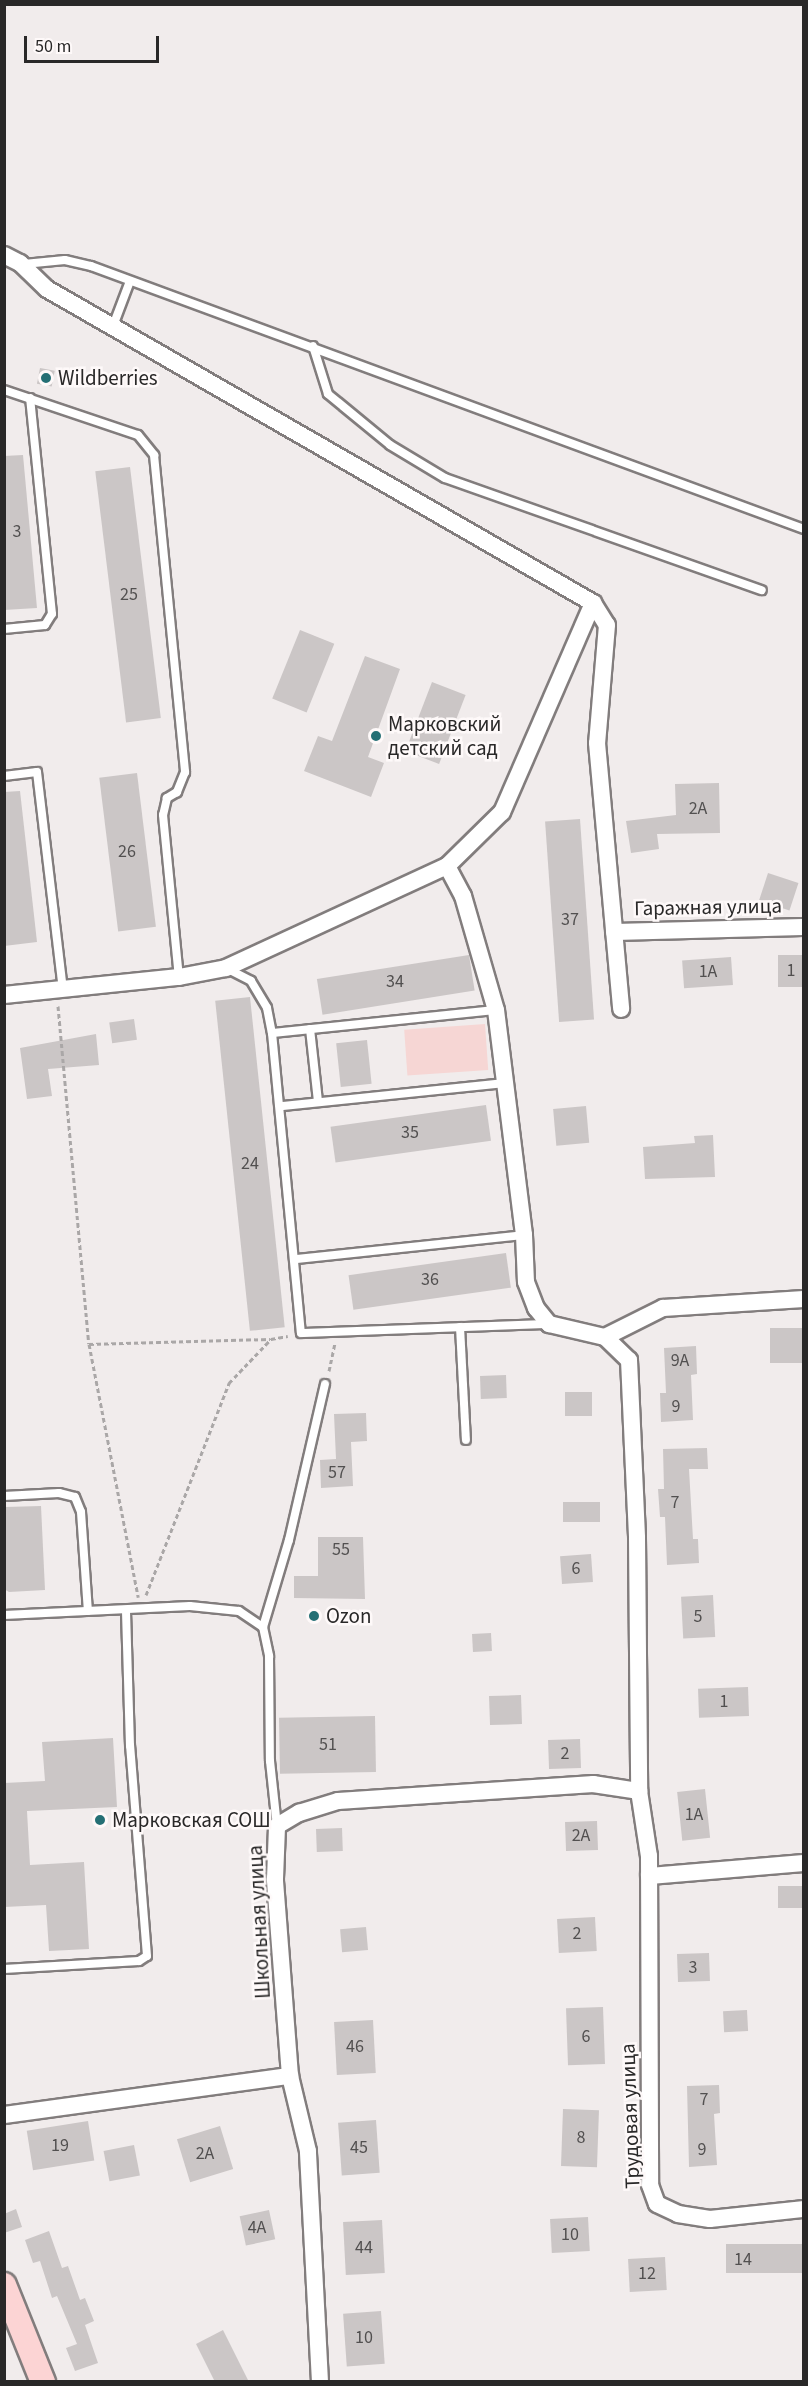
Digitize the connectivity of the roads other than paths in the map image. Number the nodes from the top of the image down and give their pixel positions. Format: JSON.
{"nodes":[{"id":1,"x":4,"y":255,"type":"edge"},
{"id":2,"x":12,"y":264,"type":"edge"},
{"id":3,"x":130,"y":280,"type":"junction"},
{"id":4,"x":114,"y":326,"type":"junction"},
{"id":5,"x":313,"y":346,"type":"junction"},
{"id":6,"x":4,"y":390,"type":"edge"},
{"id":7,"x":30,"y":398,"type":"junction"},
{"id":8,"x":804,"y":529,"type":"edge"},
{"id":9,"x":762,"y":590,"type":"dead end"},
{"id":10,"x":593,"y":603,"type":"junction"},
{"id":11,"x":4,"y":629,"type":"edge"},
{"id":12,"x":4,"y":776,"type":"edge"},
{"id":13,"x":447,"y":866,"type":"junction"},
{"id":14,"x":804,"y":927,"type":"edge"},
{"id":15,"x":614,"y":932,"type":"junction"},
{"id":16,"x":226,"y":968,"type":"junction"},
{"id":17,"x":179,"y":977,"type":"junction"},
{"id":18,"x":60,"y":989,"type":"junction"},
{"id":19,"x":4,"y":995,"type":"edge"},
{"id":20,"x":621,"y":1009,"type":"dead end"},
{"id":21,"x":496,"y":1010,"type":"junction"},
{"id":22,"x":310,"y":1029,"type":"junction"},
{"id":23,"x":272,"y":1033,"type":"junction"},
{"id":24,"x":506,"y":1083,"type":"junction"},
{"id":25,"x":318,"y":1102,"type":"junction"},
{"id":26,"x":282,"y":1106,"type":"junction"},
{"id":27,"x":524,"y":1235,"type":"junction"},
{"id":28,"x":296,"y":1259,"type":"junction"},
{"id":29,"x":804,"y":1299,"type":"edge"},
{"id":30,"x":549,"y":1324,"type":"junction"},
{"id":31,"x":460,"y":1327,"type":"junction"},
{"id":32,"x":605,"y":1336,"type":"junction"},
{"id":33,"x":325,"y":1384,"type":"road end"},
{"id":34,"x":466,"y":1440,"type":"dead end"},
{"id":35,"x":4,"y":1496,"type":"edge"},
{"id":36,"x":126,"y":1610,"type":"junction"},
{"id":37,"x":88,"y":1611,"type":"junction"},
{"id":38,"x":4,"y":1615,"type":"edge"},
{"id":39,"x":263,"y":1627,"type":"junction"},
{"id":40,"x":639,"y":1791,"type":"junction"},
{"id":41,"x":277,"y":1826,"type":"junction"},
{"id":42,"x":804,"y":1863,"type":"edge"},
{"id":43,"x":649,"y":1876,"type":"junction"},
{"id":44,"x":4,"y":1969,"type":"edge"},
{"id":45,"x":290,"y":2076,"type":"junction"},
{"id":46,"x":4,"y":2115,"type":"edge"},
{"id":47,"x":804,"y":2209,"type":"edge"},
{"id":48,"x":4,"y":2285,"type":"edge"},
{"id":49,"x":43,"y":2382,"type":"edge"},
{"id":50,"x":320,"y":2382,"type":"edge"}],
"edges":[{"from":1,"to":2,"type":"street"},
{"from":2,"to":3,"type":"lane"},
{"from":2,"to":4,"type":"street"},
{"from":3,"to":4,"type":"lane"},
{"from":3,"to":5,"type":"lane"},
{"from":4,"to":10,"type":"street"},
{"from":5,"to":8,"type":"lane"},
{"from":5,"to":9,"type":"lane"},
{"from":6,"to":7,"type":"lane"},
{"from":7,"to":11,"type":"lane"},
{"from":7,"to":17,"type":"lane"},
{"from":10,"to":13,"type":"street"},
{"from":10,"to":15,"type":"street"},
{"from":12,"to":18,"type":"lane"},
{"from":13,"to":16,"type":"street"},
{"from":13,"to":21,"type":"street"},
{"from":14,"to":15,"type":"street","name":"Гаражная улица"},
{"from":15,"to":20,"type":"street"},
{"from":16,"to":17,"type":"street"},
{"from":16,"to":23,"type":"lane"},
{"from":17,"to":18,"type":"street"},
{"from":18,"to":19,"type":"street"},
{"from":21,"to":22,"type":"lane"},
{"from":21,"to":24,"type":"street"},
{"from":22,"to":23,"type":"lane"},
{"from":22,"to":25,"type":"lane"},
{"from":23,"to":26,"type":"lane"},
{"from":24,"to":25,"type":"lane"},
{"from":24,"to":27,"type":"street"},
{"from":25,"to":26,"type":"lane"},
{"from":26,"to":28,"type":"lane"},
{"from":27,"to":28,"type":"lane"},
{"from":27,"to":30,"type":"street"},
{"from":28,"to":31,"type":"lane"},
{"from":29,"to":32,"type":"street"},
{"from":30,"to":31,"type":"lane"},
{"from":30,"to":32,"type":"street"},
{"from":31,"to":34,"type":"lane"},
{"from":32,"to":40,"type":"street"},
{"from":33,"to":39,"type":"lane"},
{"from":35,"to":37,"type":"lane"},
{"from":36,"to":37,"type":"lane"},
{"from":36,"to":39,"type":"lane"},
{"from":36,"to":44,"type":"lane"},
{"from":37,"to":38,"type":"lane"},
{"from":39,"to":41,"type":"lane"},
{"from":40,"to":41,"type":"street","name":"Школьная улица"},
{"from":40,"to":43,"type":"street"},
{"from":41,"to":45,"type":"street","name":"Школьная улица"},
{"from":42,"to":43,"type":"street"},
{"from":43,"to":47,"type":"street","name":"Трудовая улица"},
{"from":45,"to":46,"type":"street"},
{"from":45,"to":50,"type":"street","name":"Школьная улица"},
{"from":48,"to":49,"type":"street"}]}
